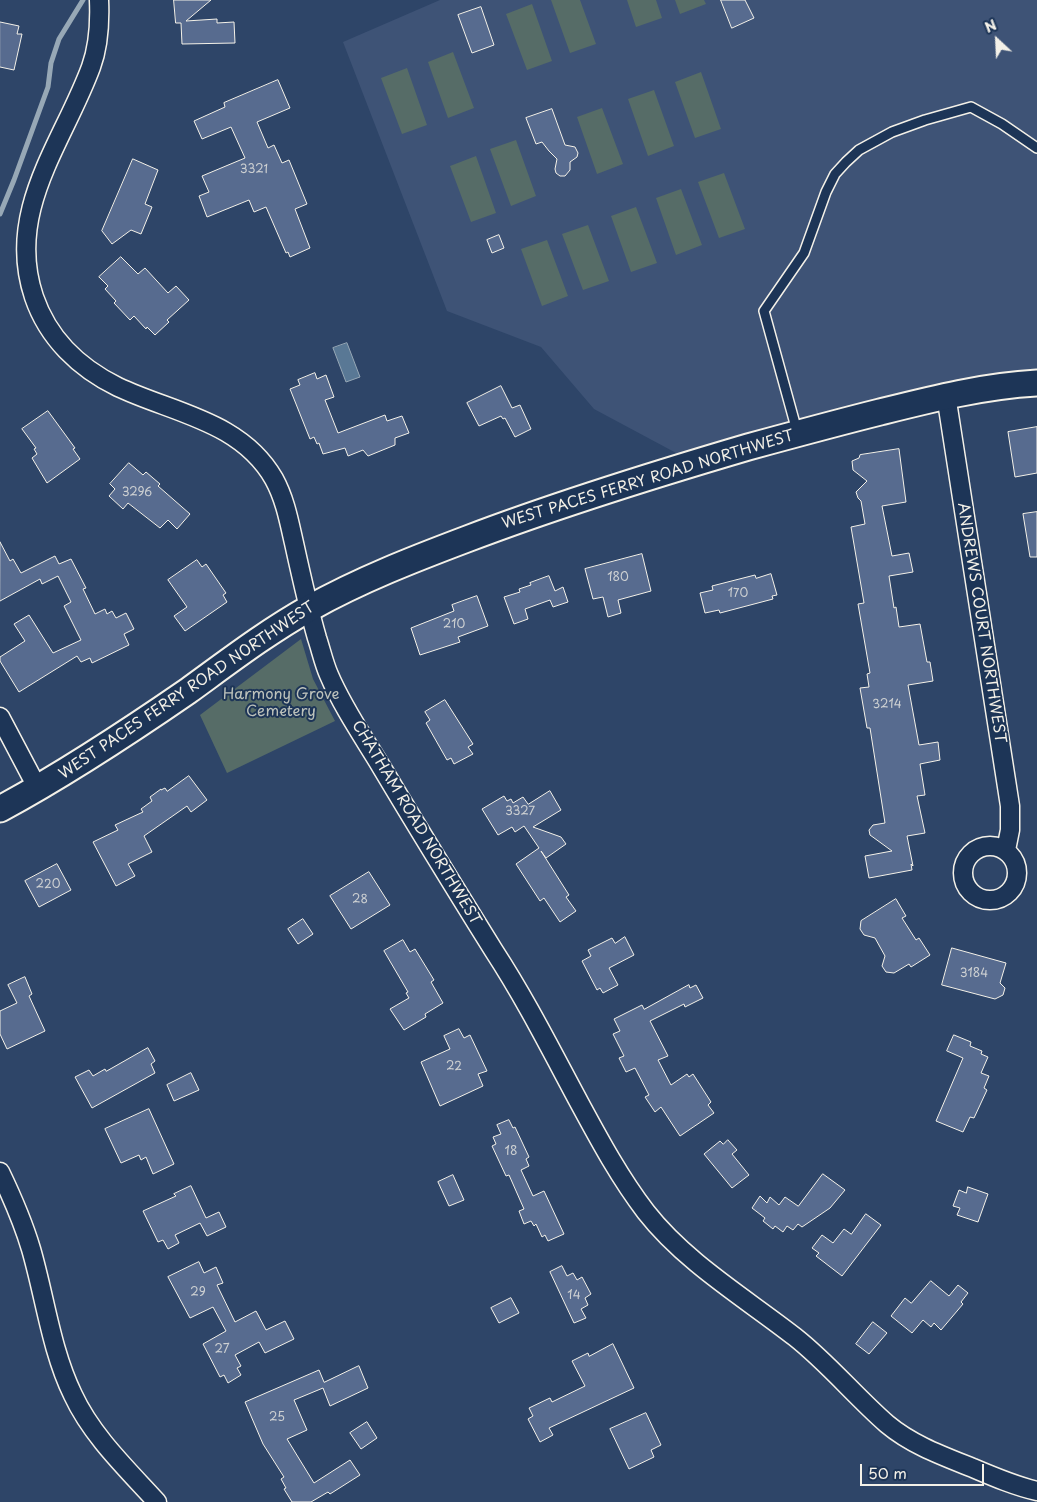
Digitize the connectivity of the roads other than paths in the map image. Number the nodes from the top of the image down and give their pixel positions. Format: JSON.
{"nodes":[{"id":1,"x":99,"y":0,"type":"edge"},
{"id":2,"x":1037,"y":148,"type":"edge"},
{"id":3,"x":1037,"y":383,"type":"edge"},
{"id":4,"x":946,"y":395,"type":"junction"},
{"id":5,"x":797,"y":433,"type":"junction"},
{"id":6,"x":309,"y":608,"type":"junction"},
{"id":7,"x":0,"y":717,"type":"edge"},
{"id":8,"x":38,"y":789,"type":"junction"},
{"id":9,"x":0,"y":809,"type":"edge"},
{"id":10,"x":1006,"y":850,"type":"dead end"},
{"id":11,"x":0,"y":1172,"type":"edge"},
{"id":12,"x":1037,"y":1491,"type":"edge"},
{"id":13,"x":157,"y":1502,"type":"edge"}],
"edges":[{"from":1,"to":6,"type":"street","name":"CHATHAM ROAD NORTHWEST"},
{"from":2,"to":5,"type":"lane"},
{"from":3,"to":4,"type":"main road","name":"WEST PACES FERRY ROAD NORTHWEST"},
{"from":4,"to":5,"type":"main road","name":"WEST PACES FERRY ROAD NORTHWEST"},
{"from":4,"to":10,"type":"street","name":"ANDREWS COURT NORTHWEST"},
{"from":5,"to":6,"type":"main road","name":"WEST PACES FERRY ROAD NORTHWEST"},
{"from":6,"to":8,"type":"main road","name":"WEST PACES FERRY ROAD NORTHWEST"},
{"from":6,"to":12,"type":"street","name":"CHATHAM ROAD NORTHWEST"},
{"from":7,"to":8,"type":"street"},
{"from":8,"to":9,"type":"main road","name":"WEST PACES FERRY ROAD NORTHWEST"},
{"from":11,"to":13,"type":"street"}]}
